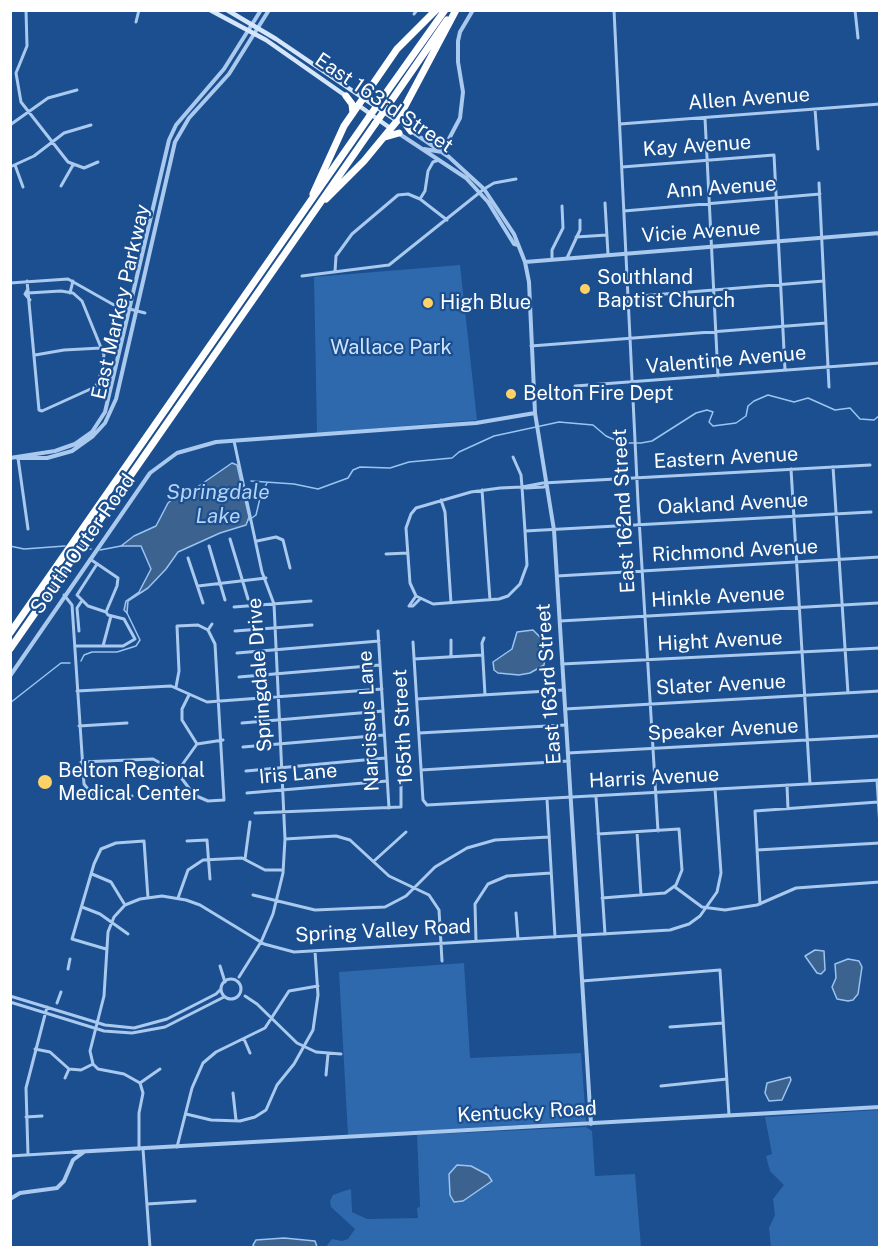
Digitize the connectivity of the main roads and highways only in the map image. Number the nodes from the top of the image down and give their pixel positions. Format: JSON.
{"nodes":[{"id":1,"x":210,"y":10,"type":"edge"},
{"id":2,"x":227,"y":10,"type":"edge"},
{"id":3,"x":436,"y":10,"type":"edge"},
{"id":4,"x":445,"y":10,"type":"edge"},
{"id":5,"x":455,"y":10,"type":"edge"},
{"id":6,"x":363,"y":94,"type":"junction"},
{"id":7,"x":346,"y":96,"type":"junction"},
{"id":8,"x":358,"y":105,"type":"junction"},
{"id":9,"x":404,"y":109,"type":"junction"},
{"id":10,"x":353,"y":114,"type":"junction"},
{"id":11,"x":396,"y":121,"type":"junction"},
{"id":12,"x":390,"y":128,"type":"junction"},
{"id":13,"x":411,"y":131,"type":"road end"},
{"id":14,"x":399,"y":134,"type":"road end"},
{"id":15,"x":379,"y":142,"type":"junction"},
{"id":16,"x":312,"y":200,"type":"junction"},
{"id":17,"x":318,"y":207,"type":"junction"},
{"id":18,"x":53,"y":572,"type":"junction"},
{"id":19,"x":10,"y":628,"type":"edge"},
{"id":20,"x":10,"y":633,"type":"edge"},
{"id":21,"x":10,"y":649,"type":"edge"}],
"edges":[{"from":1,"to":7,"type":"main road","name":"East 163rd Street"},
{"from":2,"to":6,"type":"main road","name":"East 163rd Street"},
{"from":3,"to":6,"type":"highway"},
{"from":4,"to":16,"type":"highway","bridge":true},
{"from":5,"to":9,"type":"highway"},
{"from":5,"to":17,"type":"highway","bridge":true},
{"from":6,"to":8,"type":"highway"},
{"from":6,"to":11,"type":"main road","name":"East 163rd Street"},
{"from":7,"to":8,"type":"main road","name":"East 163rd Street"},
{"from":7,"to":10,"type":"highway"},
{"from":8,"to":10,"type":"highway"},
{"from":8,"to":12,"type":"main road","name":"East 163rd Street"},
{"from":9,"to":11,"type":"highway"},
{"from":9,"to":13,"type":"highway"},
{"from":10,"to":16,"type":"highway"},
{"from":11,"to":12,"type":"highway"},
{"from":12,"to":15,"type":"highway"},
{"from":14,"to":15,"type":"highway"},
{"from":15,"to":17,"type":"highway"},
{"from":16,"to":18,"type":"highway"},
{"from":17,"to":21,"type":"highway"},
{"from":18,"to":19,"type":"highway"},
{"from":18,"to":20,"type":"highway"}]}
